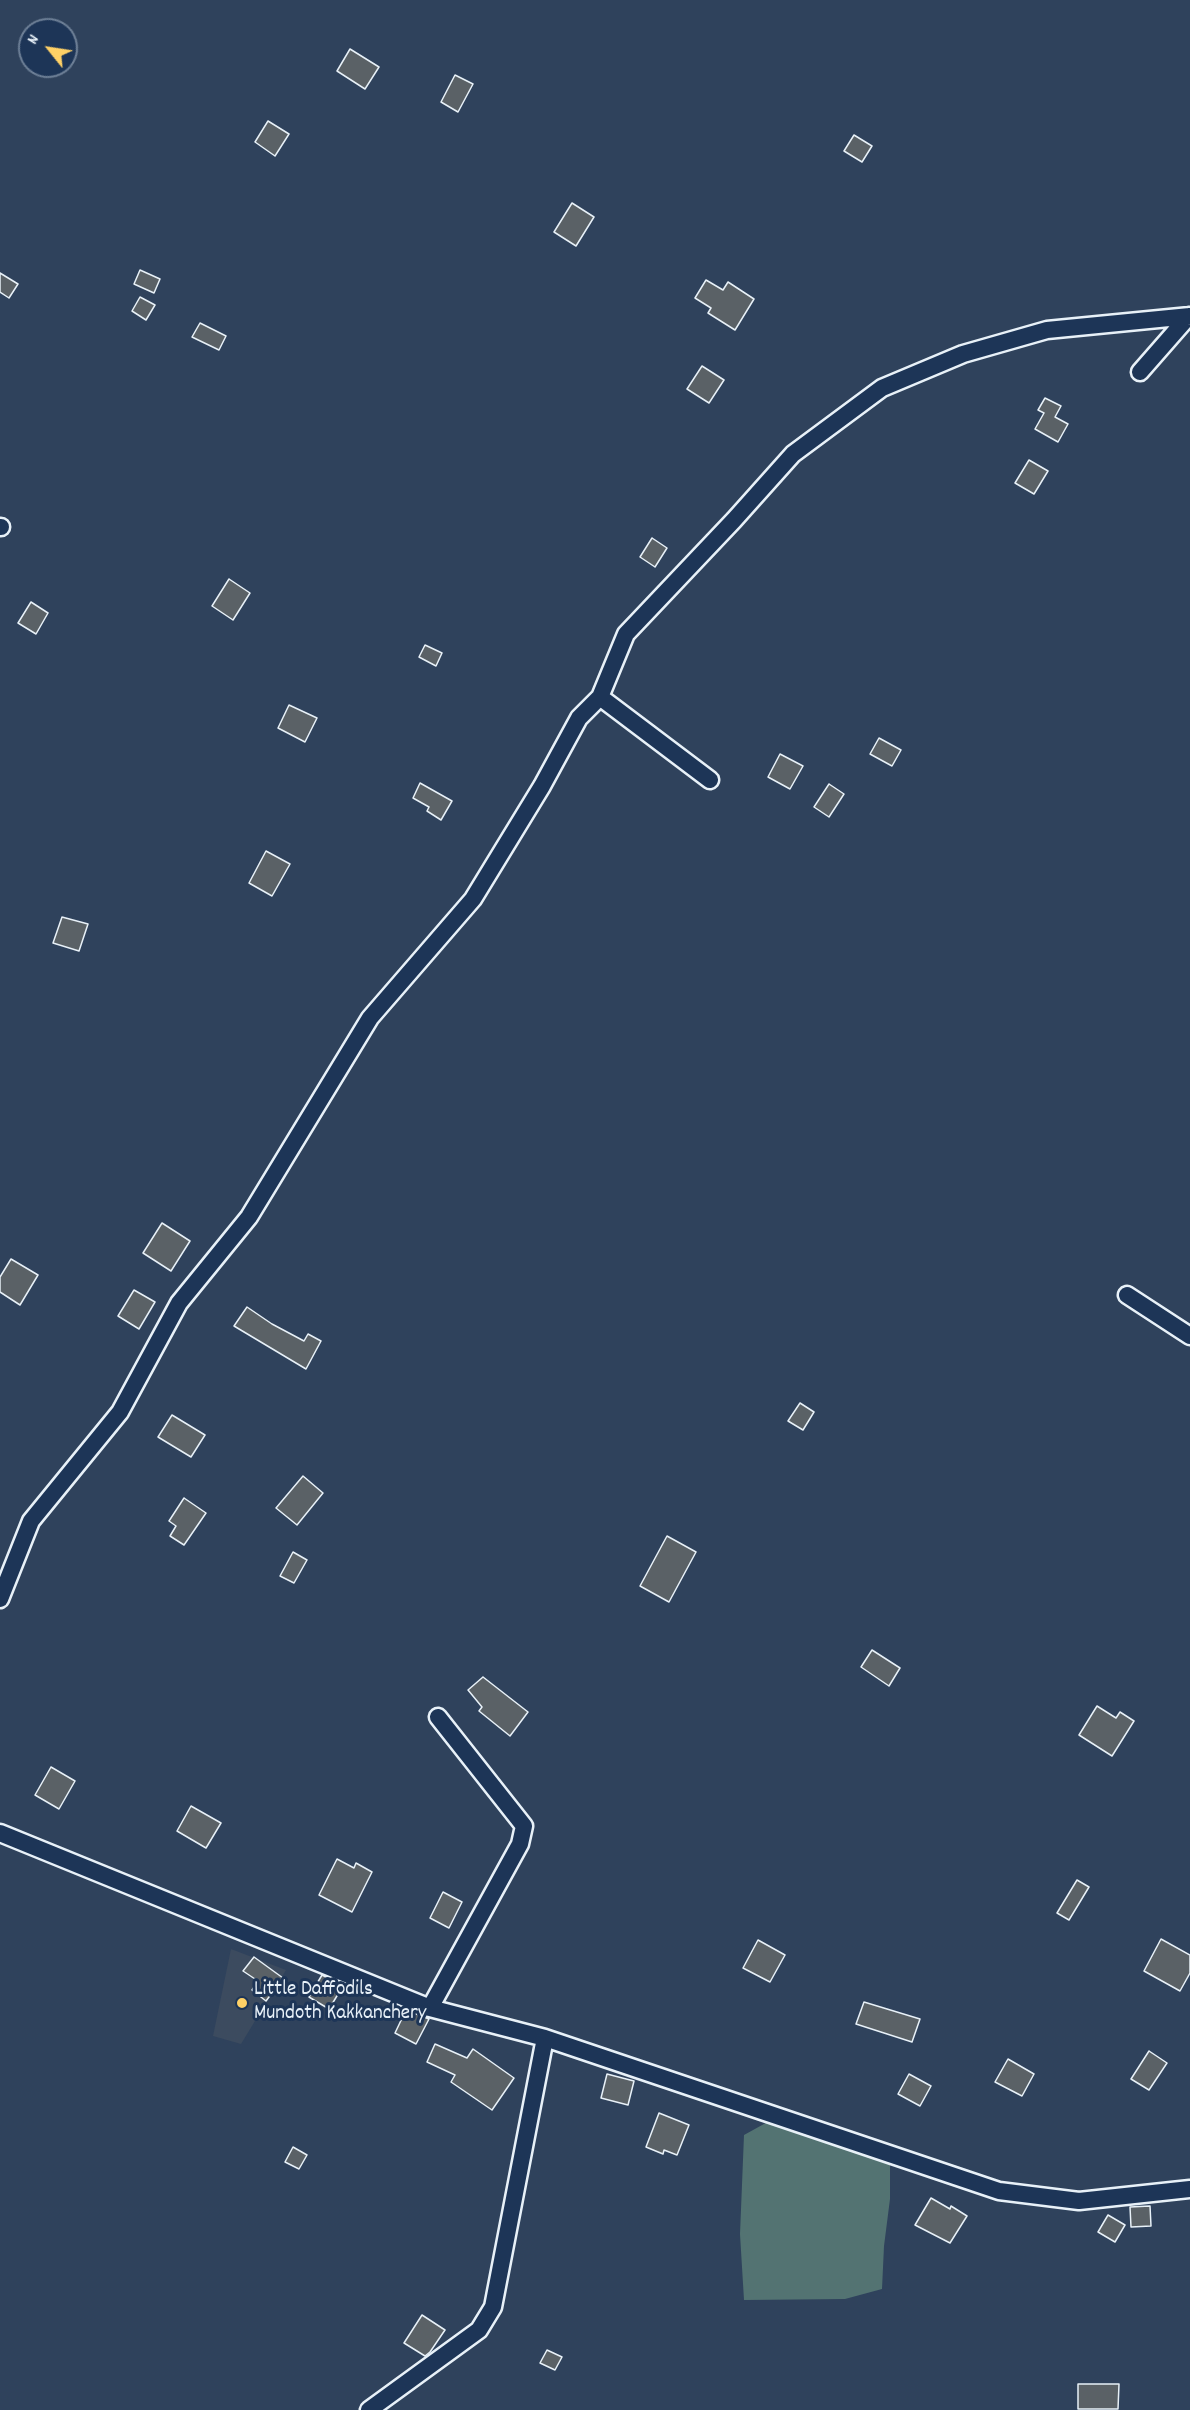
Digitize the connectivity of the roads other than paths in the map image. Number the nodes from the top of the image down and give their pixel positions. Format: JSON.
{"nodes":[{"id":1,"x":1190,"y":316,"type":"edge"},
{"id":2,"x":1140,"y":372,"type":"dead end"},
{"id":3,"x":600,"y":697,"type":"junction"},
{"id":4,"x":710,"y":780,"type":"dead end"},
{"id":5,"x":1127,"y":1295,"type":"dead end"},
{"id":6,"x":1190,"y":1336,"type":"edge"},
{"id":7,"x":0,"y":1599,"type":"edge"},
{"id":8,"x":438,"y":1717,"type":"dead end"},
{"id":9,"x":0,"y":1833,"type":"edge"},
{"id":10,"x":430,"y":2008,"type":"junction"},
{"id":11,"x":545,"y":2038,"type":"junction"},
{"id":12,"x":1190,"y":2189,"type":"edge"},
{"id":13,"x":369,"y":2410,"type":"edge"}],
"edges":[{"from":1,"to":2,"type":"street"},
{"from":1,"to":3,"type":"street"},
{"from":3,"to":4,"type":"street"},
{"from":3,"to":7,"type":"street"},
{"from":5,"to":6,"type":"street"},
{"from":8,"to":10,"type":"street"},
{"from":9,"to":10,"type":"street"},
{"from":10,"to":11,"type":"street"},
{"from":11,"to":12,"type":"street"},
{"from":11,"to":13,"type":"street"}]}
